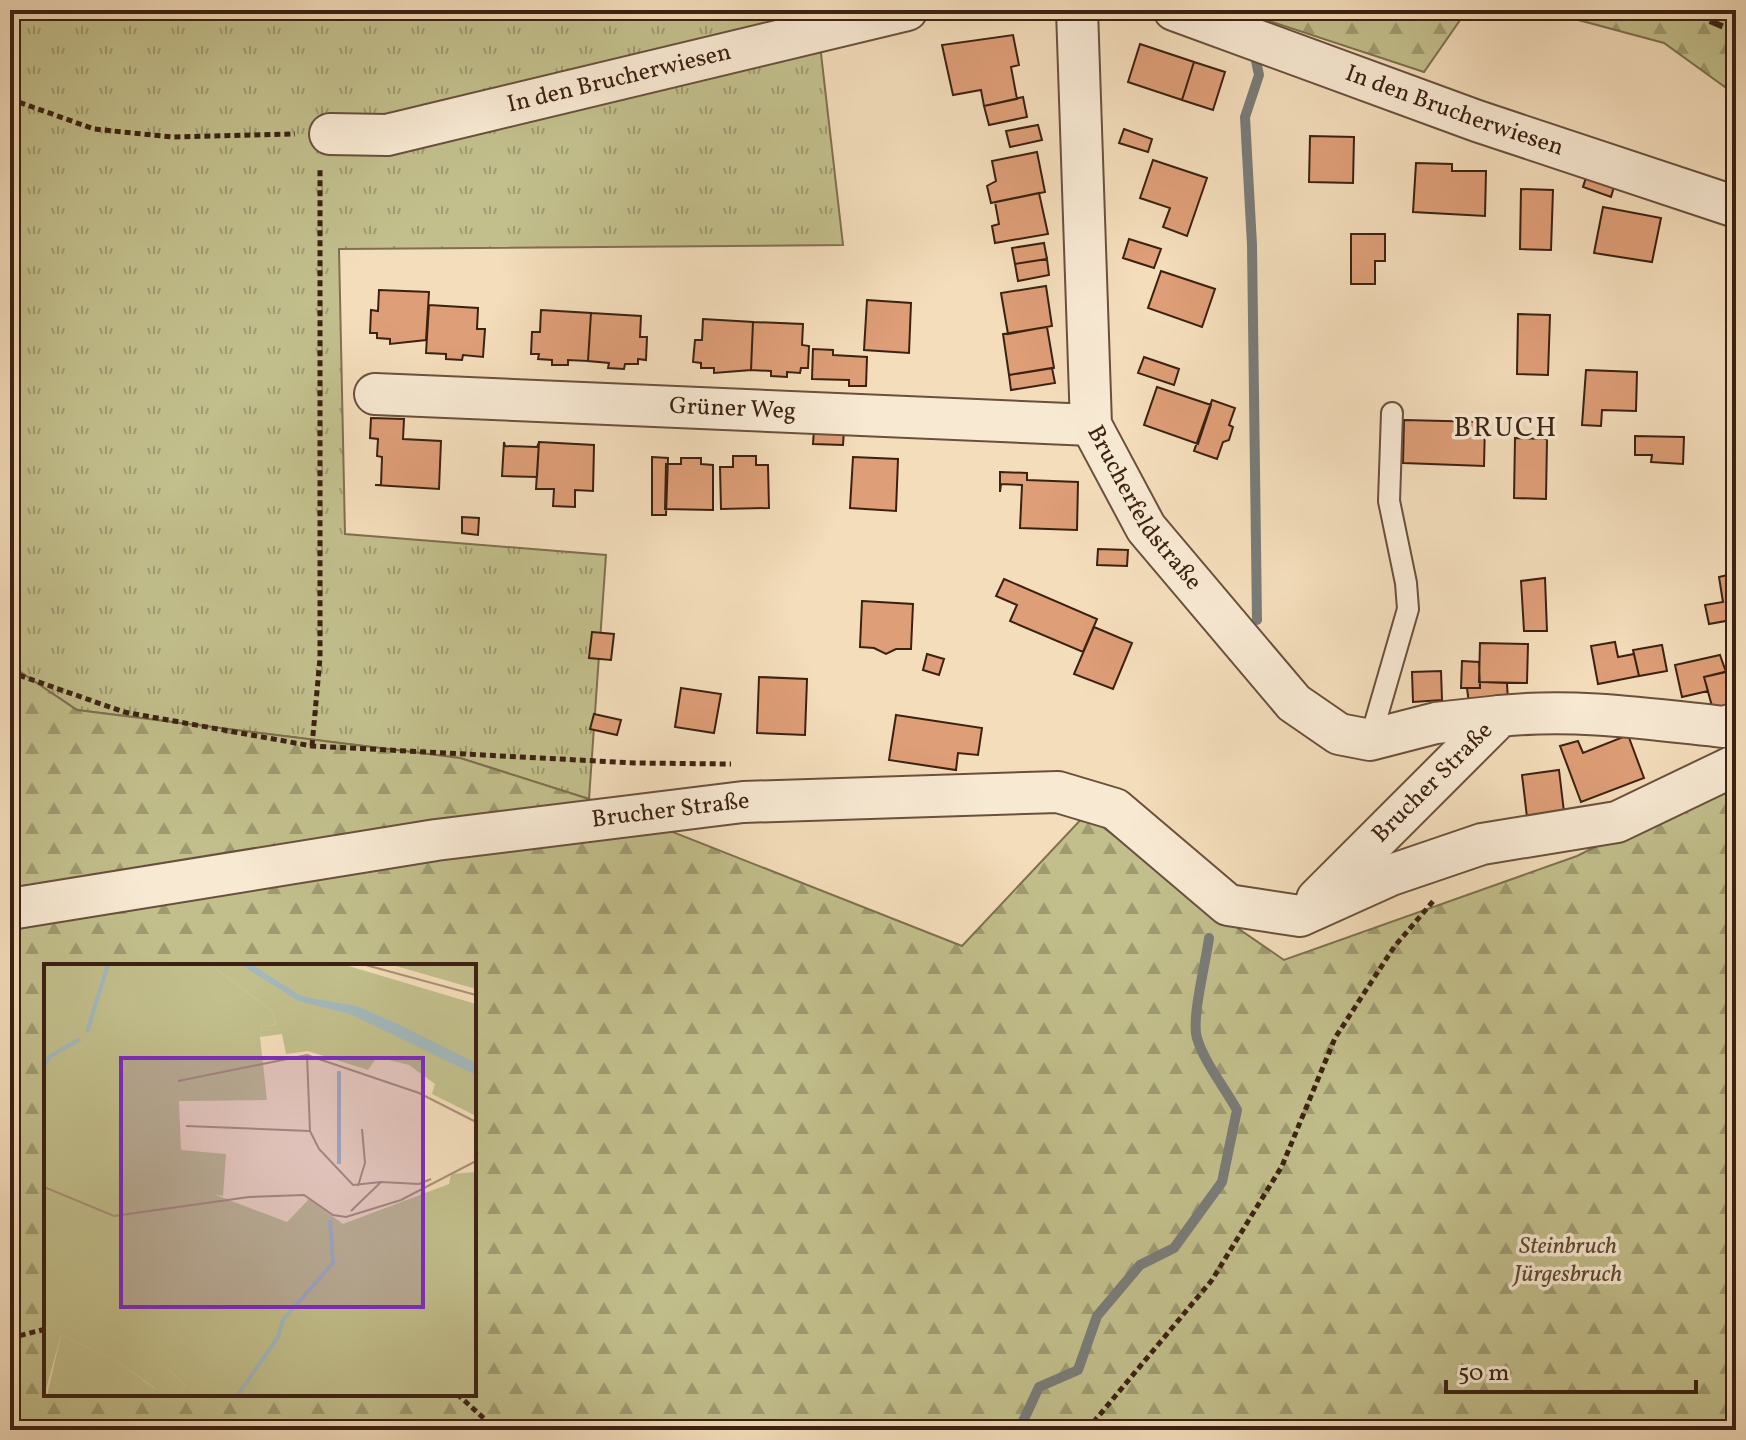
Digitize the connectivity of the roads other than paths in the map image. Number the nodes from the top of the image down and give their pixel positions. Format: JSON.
{"nodes":[{"id":1,"x":907,"y":10,"type":"edge"},
{"id":2,"x":1077,"y":10,"type":"edge"},
{"id":3,"x":1174,"y":10,"type":"edge"},
{"id":4,"x":330,"y":134,"type":"road end"},
{"id":5,"x":1736,"y":207,"type":"edge"},
{"id":6,"x":375,"y":394,"type":"dead end"},
{"id":7,"x":1392,"y":413,"type":"dead end"},
{"id":8,"x":1091,"y":425,"type":"junction"},
{"id":9,"x":1500,"y":716,"type":"junction"},
{"id":10,"x":1736,"y":723,"type":"edge"},
{"id":11,"x":1370,"y":740,"type":"junction"},
{"id":12,"x":1736,"y":765,"type":"edge"},
{"id":13,"x":10,"y":909,"type":"edge"},
{"id":14,"x":1300,"y":916,"type":"junction"}],
"edges":[{"from":1,"to":4,"type":"street","name":"In den Brucherwiesen"},
{"from":2,"to":8,"type":"street","name":"Brucherfeldstraße"},
{"from":3,"to":5,"type":"street","name":"In den Brucherwiesen"},
{"from":6,"to":8,"type":"street","name":"Grüner Weg"},
{"from":7,"to":11,"type":"lane"},
{"from":8,"to":11,"type":"street","name":"Brucherfeldstraße"},
{"from":9,"to":10,"type":"street","name":"Brucher Straße"},
{"from":9,"to":11,"type":"street"},
{"from":9,"to":14,"type":"street","name":"Brucher Straße"},
{"from":12,"to":14,"type":"street","name":"Brucher Straße"},
{"from":13,"to":14,"type":"street","name":"Brucher Straße"}]}
